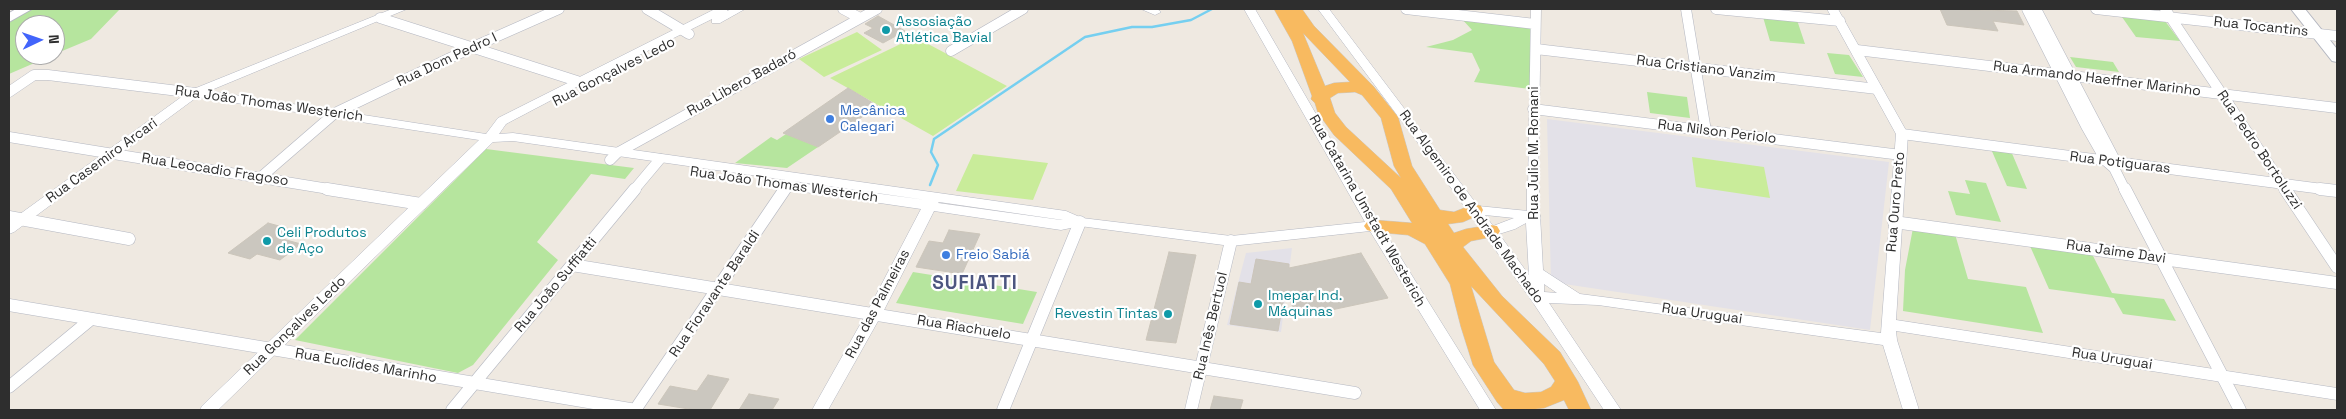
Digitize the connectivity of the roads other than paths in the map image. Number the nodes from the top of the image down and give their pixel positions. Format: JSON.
{"nodes":[{"id":1,"x":25,"y":9,"type":"edge"},
{"id":2,"x":401,"y":9,"type":"edge"},
{"id":3,"x":559,"y":9,"type":"edge"},
{"id":4,"x":647,"y":9,"type":"edge"},
{"id":5,"x":723,"y":9,"type":"edge"},
{"id":6,"x":740,"y":9,"type":"edge"},
{"id":7,"x":843,"y":9,"type":"edge"},
{"id":8,"x":877,"y":9,"type":"edge"},
{"id":9,"x":1023,"y":9,"type":"edge"},
{"id":10,"x":1250,"y":9,"type":"edge"},
{"id":11,"x":1281,"y":9,"type":"edge"},
{"id":12,"x":1295,"y":9,"type":"edge"},
{"id":13,"x":1323,"y":9,"type":"edge"},
{"id":14,"x":1406,"y":9,"type":"edge"},
{"id":15,"x":1536,"y":9,"type":"edge"},
{"id":16,"x":1686,"y":9,"type":"edge"},
{"id":17,"x":1716,"y":9,"type":"edge"},
{"id":18,"x":1833,"y":9,"type":"edge"},
{"id":19,"x":2027,"y":9,"type":"edge"},
{"id":20,"x":2036,"y":9,"type":"edge"},
{"id":21,"x":2096,"y":9,"type":"edge"},
{"id":22,"x":2298,"y":9,"type":"edge"},
{"id":23,"x":2310,"y":9,"type":"edge"},
{"id":24,"x":1460,"y":12,"type":"edge"},
{"id":25,"x":2167,"y":13,"type":"edge"},
{"id":26,"x":9,"y":18,"type":"edge"},
{"id":27,"x":380,"y":18,"type":"junction"},
{"id":28,"x":860,"y":18,"type":"junction"},
{"id":29,"x":1840,"y":21,"type":"junction"},
{"id":30,"x":1535,"y":24,"type":"junction"},
{"id":31,"x":2041,"y":28,"type":"junction"},
{"id":32,"x":685,"y":31,"type":"junction"},
{"id":33,"x":2331,"y":37,"type":"edge"},
{"id":34,"x":2046,"y":46,"type":"junction"},
{"id":35,"x":473,"y":47,"type":"junction"},
{"id":36,"x":2057,"y":48,"type":"junction"},
{"id":37,"x":1536,"y":49,"type":"junction"},
{"id":38,"x":1857,"y":50,"type":"junction"},
{"id":39,"x":951,"y":51,"type":"dead end"},
{"id":40,"x":2337,"y":58,"type":"edge"},
{"id":41,"x":1696,"y":68,"type":"junction"},
{"id":42,"x":2059,"y":74,"type":"junction"},
{"id":43,"x":2070,"y":75,"type":"junction"},
{"id":44,"x":581,"y":84,"type":"junction"},
{"id":45,"x":1877,"y":89,"type":"junction"},
{"id":46,"x":1368,"y":91,"type":"junction"},
{"id":47,"x":9,"y":92,"type":"edge"},
{"id":48,"x":195,"y":92,"type":"junction"},
{"id":49,"x":2222,"y":94,"type":"junction"},
{"id":50,"x":1319,"y":99,"type":"junction"},
{"id":51,"x":2075,"y":104,"type":"junction"},
{"id":52,"x":2087,"y":106,"type":"junction"},
{"id":53,"x":2337,"y":108,"type":"edge"},
{"id":54,"x":1533,"y":109,"type":"junction"},
{"id":55,"x":335,"y":113,"type":"junction"},
{"id":56,"x":2086,"y":126,"type":"junction"},
{"id":57,"x":2098,"y":127,"type":"junction"},
{"id":58,"x":1706,"y":131,"type":"junction"},
{"id":59,"x":1902,"y":134,"type":"junction"},
{"id":60,"x":9,"y":137,"type":"edge"},
{"id":61,"x":489,"y":138,"type":"junction"},
{"id":62,"x":112,"y":154,"type":"junction"},
{"id":63,"x":1901,"y":155,"type":"junction"},
{"id":64,"x":614,"y":156,"type":"junction"},
{"id":65,"x":657,"y":162,"type":"junction"},
{"id":66,"x":2112,"y":164,"type":"junction"},
{"id":67,"x":261,"y":177,"type":"junction"},
{"id":68,"x":790,"y":181,"type":"junction"},
{"id":69,"x":2281,"y":184,"type":"junction"},
{"id":70,"x":2337,"y":191,"type":"edge"},
{"id":71,"x":1406,"y":199,"type":"junction"},
{"id":72,"x":932,"y":202,"type":"junction"},
{"id":73,"x":421,"y":204,"type":"junction"},
{"id":74,"x":1474,"y":210,"type":"junction"},
{"id":75,"x":1533,"y":214,"type":"junction"},
{"id":76,"x":1433,"y":216,"type":"junction"},
{"id":77,"x":15,"y":219,"type":"edge"},
{"id":78,"x":1080,"y":222,"type":"junction"},
{"id":79,"x":1894,"y":222,"type":"junction"},
{"id":80,"x":1374,"y":226,"type":"junction"},
{"id":81,"x":9,"y":229,"type":"edge"},
{"id":82,"x":1490,"y":231,"type":"junction"},
{"id":83,"x":129,"y":238,"type":"dead end"},
{"id":84,"x":1431,"y":239,"type":"junction"},
{"id":85,"x":1231,"y":241,"type":"junction"},
{"id":86,"x":1453,"y":247,"type":"junction"},
{"id":87,"x":2160,"y":259,"type":"junction"},
{"id":88,"x":572,"y":265,"type":"junction"},
{"id":89,"x":2337,"y":267,"type":"edge"},
{"id":90,"x":1536,"y":272,"type":"junction"},
{"id":91,"x":2337,"y":283,"type":"edge"},
{"id":92,"x":718,"y":288,"type":"junction"},
{"id":93,"x":1537,"y":297,"type":"junction"},
{"id":94,"x":1574,"y":297,"type":"junction"},
{"id":95,"x":9,"y":305,"type":"edge"},
{"id":96,"x":874,"y":314,"type":"junction"},
{"id":97,"x":90,"y":320,"type":"junction"},
{"id":98,"x":1888,"y":324,"type":"junction"},
{"id":99,"x":1031,"y":339,"type":"junction"},
{"id":100,"x":1890,"y":340,"type":"junction"},
{"id":101,"x":270,"y":350,"type":"junction"},
{"id":102,"x":1202,"y":368,"type":"junction"},
{"id":103,"x":2221,"y":376,"type":"junction"},
{"id":104,"x":1567,"y":382,"type":"junction"},
{"id":105,"x":473,"y":384,"type":"junction"},
{"id":106,"x":9,"y":387,"type":"edge"},
{"id":107,"x":1355,"y":393,"type":"dead end"},
{"id":108,"x":2337,"y":394,"type":"edge"},
{"id":109,"x":1510,"y":403,"type":"edge"},
{"id":110,"x":208,"y":410,"type":"edge"},
{"id":111,"x":452,"y":410,"type":"edge"},
{"id":112,"x":635,"y":410,"type":"edge"},
{"id":113,"x":820,"y":410,"type":"edge"},
{"id":114,"x":1003,"y":410,"type":"edge"},
{"id":115,"x":1191,"y":410,"type":"edge"},
{"id":116,"x":1488,"y":410,"type":"edge"},
{"id":117,"x":1580,"y":410,"type":"edge"},
{"id":118,"x":1613,"y":410,"type":"edge"},
{"id":119,"x":1911,"y":410,"type":"edge"},
{"id":120,"x":2240,"y":410,"type":"edge"}],
"edges":[{"from":1,"to":26,"type":"main road"},
{"from":2,"to":27,"type":"street","name":"Rua Casemiro Arcari"},
{"from":3,"to":35,"type":"street","name":"Rua Dom Pedro I"},
{"from":4,"to":32,"type":"street"},
{"from":5,"to":32,"type":"street","name":"Rua Gonçalves Ledo"},
{"from":6,"to":32,"type":"street","name":"Rua Gonçalves Ledo"},
{"from":7,"to":28,"type":"street"},
{"from":8,"to":28,"type":"street","name":"Rua Libero Badaró"},
{"from":9,"to":39,"type":"street"},
{"from":10,"to":80,"type":"street","name":"Rua Catarina Umstadt Westerich"},
{"from":11,"to":50,"type":"highway"},
{"from":12,"to":46,"type":"highway"},
{"from":13,"to":74,"type":"street","name":"Rua Algemiro de Andrade Machado"},
{"from":14,"to":24,"type":"street"},
{"from":15,"to":30,"type":"street","name":"Rua Julio M. Romani"},
{"from":16,"to":41,"type":"street"},
{"from":17,"to":29,"type":"street"},
{"from":18,"to":29,"type":"street","name":"Rua Ouro Preto"},
{"from":19,"to":31,"type":"street"},
{"from":20,"to":31,"type":"street"},
{"from":21,"to":25,"type":"street","name":"Rua Tocantins"},
{"from":22,"to":33,"type":"main road"},
{"from":23,"to":33,"type":"main road"},
{"from":24,"to":30,"type":"street"},
{"from":25,"to":33,"type":"street","name":"Rua Tocantins"},
{"from":25,"to":49,"type":"street","name":"Rua Pedro Bortoluzzi"},
{"from":27,"to":35,"type":"street"},
{"from":27,"to":48,"type":"street","name":"Rua Casemiro Arcari"},
{"from":28,"to":64,"type":"street","name":"Rua Libero Badaró"},
{"from":29,"to":38,"type":"street","name":"Rua Ouro Preto"},
{"from":30,"to":37,"type":"street","name":"Rua Julio M. Romani"},
{"from":31,"to":34,"type":"street"},
{"from":31,"to":36,"type":"street"},
{"from":32,"to":44,"type":"street","name":"Rua Gonçalves Ledo"},
{"from":33,"to":40,"type":"main road"},
{"from":34,"to":36,"type":"street"},
{"from":34,"to":42,"type":"street"},
{"from":35,"to":44,"type":"street"},
{"from":35,"to":55,"type":"street","name":"Rua Dom Pedro I"},
{"from":36,"to":43,"type":"street"},
{"from":37,"to":41,"type":"street","name":"Rua Cristiano Vanzim"},
{"from":37,"to":54,"type":"street","name":"Rua Julio M. Romani"},
{"from":38,"to":42,"type":"street","name":"Rua Armando Haeffner Marinho"},
{"from":38,"to":45,"type":"street","name":"Rua Ouro Preto"},
{"from":41,"to":45,"type":"street","name":"Rua Cristiano Vanzim"},
{"from":41,"to":58,"type":"street"},
{"from":42,"to":43,"type":"street","name":"Rua Armando Haeffner Marinho"},
{"from":42,"to":51,"type":"street"},
{"from":43,"to":49,"type":"street","name":"Rua Armando Haeffner Marinho"},
{"from":43,"to":52,"type":"street"},
{"from":44,"to":61,"type":"street","name":"Rua Gonçalves Ledo"},
{"from":45,"to":59,"type":"street","name":"Rua Ouro Preto"},
{"from":46,"to":50,"type":"highway"},
{"from":46,"to":76,"type":"highway"},
{"from":47,"to":48,"type":"street","name":"Rua João Thomas Westerich"},
{"from":48,"to":55,"type":"street","name":"Rua João Thomas Westerich"},
{"from":48,"to":62,"type":"street","name":"Rua Casemiro Arcari"},
{"from":49,"to":53,"type":"street","name":"Rua Armando Haeffner Marinho"},
{"from":49,"to":69,"type":"street","name":"Rua Pedro Bortoluzzi"},
{"from":50,"to":71,"type":"highway"},
{"from":51,"to":52,"type":"street"},
{"from":51,"to":56,"type":"street"},
{"from":52,"to":57,"type":"street"},
{"from":54,"to":58,"type":"street","name":"Rua Nilson Periolo"},
{"from":54,"to":75,"type":"street","name":"Rua Julio M. Romani"},
{"from":55,"to":61,"type":"street","name":"Rua João Thomas Westerich"},
{"from":55,"to":67,"type":"street","name":"Rua Dom Pedro I"},
{"from":56,"to":57,"type":"street"},
{"from":56,"to":66,"type":"street"},
{"from":57,"to":66,"type":"street"},
{"from":58,"to":63,"type":"street","name":"Rua Nilson Periolo"},
{"from":59,"to":63,"type":"street","name":"Rua Ouro Preto"},
{"from":59,"to":66,"type":"street","name":"Rua Potiguaras"},
{"from":60,"to":62,"type":"street","name":"Rua Leocadio Fragoso"},
{"from":61,"to":64,"type":"street","name":"Rua João Thomas Westerich"},
{"from":61,"to":73,"type":"street","name":"Rua Gonçalves Ledo"},
{"from":62,"to":67,"type":"street","name":"Rua Leocadio Fragoso"},
{"from":62,"to":77,"type":"street","name":"Rua Casemiro Arcari"},
{"from":63,"to":79,"type":"street","name":"Rua Ouro Preto"},
{"from":64,"to":65,"type":"street","name":"Rua João Thomas Westerich"},
{"from":65,"to":68,"type":"street","name":"Rua João Thomas Westerich"},
{"from":65,"to":88,"type":"street","name":"Rua João Suffiatti"},
{"from":66,"to":69,"type":"street","name":"Rua Potiguaras"},
{"from":66,"to":87,"type":"street"},
{"from":67,"to":73,"type":"street","name":"Rua Leocadio Fragoso"},
{"from":68,"to":72,"type":"street","name":"Rua João Thomas Westerich"},
{"from":68,"to":92,"type":"street","name":"Rua Fioravante Baraldi"},
{"from":69,"to":70,"type":"street","name":"Rua Potiguaras"},
{"from":69,"to":89,"type":"street","name":"Rua Pedro Bortoluzzi"},
{"from":71,"to":80,"type":"highway"},
{"from":71,"to":84,"type":"highway"},
{"from":72,"to":78,"type":"street","name":"Rua João Thomas Westerich"},
{"from":72,"to":96,"type":"street","name":"Rua das Palmeiras"},
{"from":73,"to":101,"type":"street","name":"Rua Gonçalves Ledo"},
{"from":74,"to":75,"type":"street"},
{"from":74,"to":76,"type":"highway"},
{"from":74,"to":82,"type":"street","name":"Rua Algemiro de Andrade Machado"},
{"from":75,"to":82,"type":"street"},
{"from":75,"to":90,"type":"street","name":"Rua Julio M. Romani"},
{"from":76,"to":86,"type":"highway"},
{"from":77,"to":81,"type":"street","name":"Rua Casemiro Arcari"},
{"from":77,"to":83,"type":"street"},
{"from":78,"to":85,"type":"street","name":"Rua João Thomas Westerich"},
{"from":78,"to":99,"type":"street"},
{"from":79,"to":87,"type":"street","name":"Rua Jaime Davi"},
{"from":79,"to":98,"type":"street","name":"Rua Ouro Preto"},
{"from":80,"to":84,"type":"highway"},
{"from":80,"to":85,"type":"street","name":"Rua João Thomas Westerich"},
{"from":80,"to":116,"type":"street","name":"Rua Catarina Umstadt Westerich"},
{"from":82,"to":86,"type":"highway"},
{"from":82,"to":93,"type":"street","name":"Rua Algemiro de Andrade Machado"},
{"from":84,"to":109,"type":"highway"},
{"from":85,"to":102,"type":"street","name":"Rua Inês Bertuol"},
{"from":86,"to":104,"type":"highway"},
{"from":87,"to":91,"type":"street","name":"Rua Jaime Davi"},
{"from":87,"to":103,"type":"street"},
{"from":88,"to":92,"type":"street","name":"Rua Riachuelo"},
{"from":88,"to":105,"type":"street","name":"Rua João Suffiatti"},
{"from":90,"to":93,"type":"street","name":"Rua Julio M. Romani"},
{"from":90,"to":94,"type":"street","name":"Rua Uruguai"},
{"from":92,"to":96,"type":"street","name":"Rua Riachuelo"},
{"from":92,"to":112,"type":"street","name":"Rua Fioravante Baraldi"},
{"from":93,"to":94,"type":"street","name":"Rua Uruguai"},
{"from":93,"to":118,"type":"street","name":"Rua Algemiro de Andrade Machado"},
{"from":94,"to":100,"type":"street","name":"Rua Uruguai"},
{"from":95,"to":97,"type":"street","name":"Rua Euclides Marinho"},
{"from":96,"to":99,"type":"street","name":"Rua Riachuelo"},
{"from":96,"to":113,"type":"street","name":"Rua das Palmeiras"},
{"from":97,"to":101,"type":"street","name":"Rua Euclides Marinho"},
{"from":97,"to":106,"type":"street"},
{"from":98,"to":100,"type":"street","name":"Rua Ouro Preto"},
{"from":98,"to":103,"type":"street","name":"Rua Uruguai"},
{"from":99,"to":102,"type":"street","name":"Rua Riachuelo"},
{"from":99,"to":114,"type":"street"},
{"from":100,"to":119,"type":"street","name":"Rua Ouro Preto"},
{"from":101,"to":105,"type":"street","name":"Rua Euclides Marinho"},
{"from":101,"to":110,"type":"street","name":"Rua Gonçalves Ledo"},
{"from":102,"to":107,"type":"street","name":"Rua Riachuelo"},
{"from":102,"to":115,"type":"street","name":"Rua Inês Bertuol"},
{"from":103,"to":108,"type":"street","name":"Rua Uruguai"},
{"from":103,"to":120,"type":"street"},
{"from":104,"to":109,"type":"highway"},
{"from":104,"to":117,"type":"highway"},
{"from":105,"to":111,"type":"street","name":"Rua João Suffiatti"},
{"from":105,"to":112,"type":"street","name":"Rua Euclides Marinho"}]}
